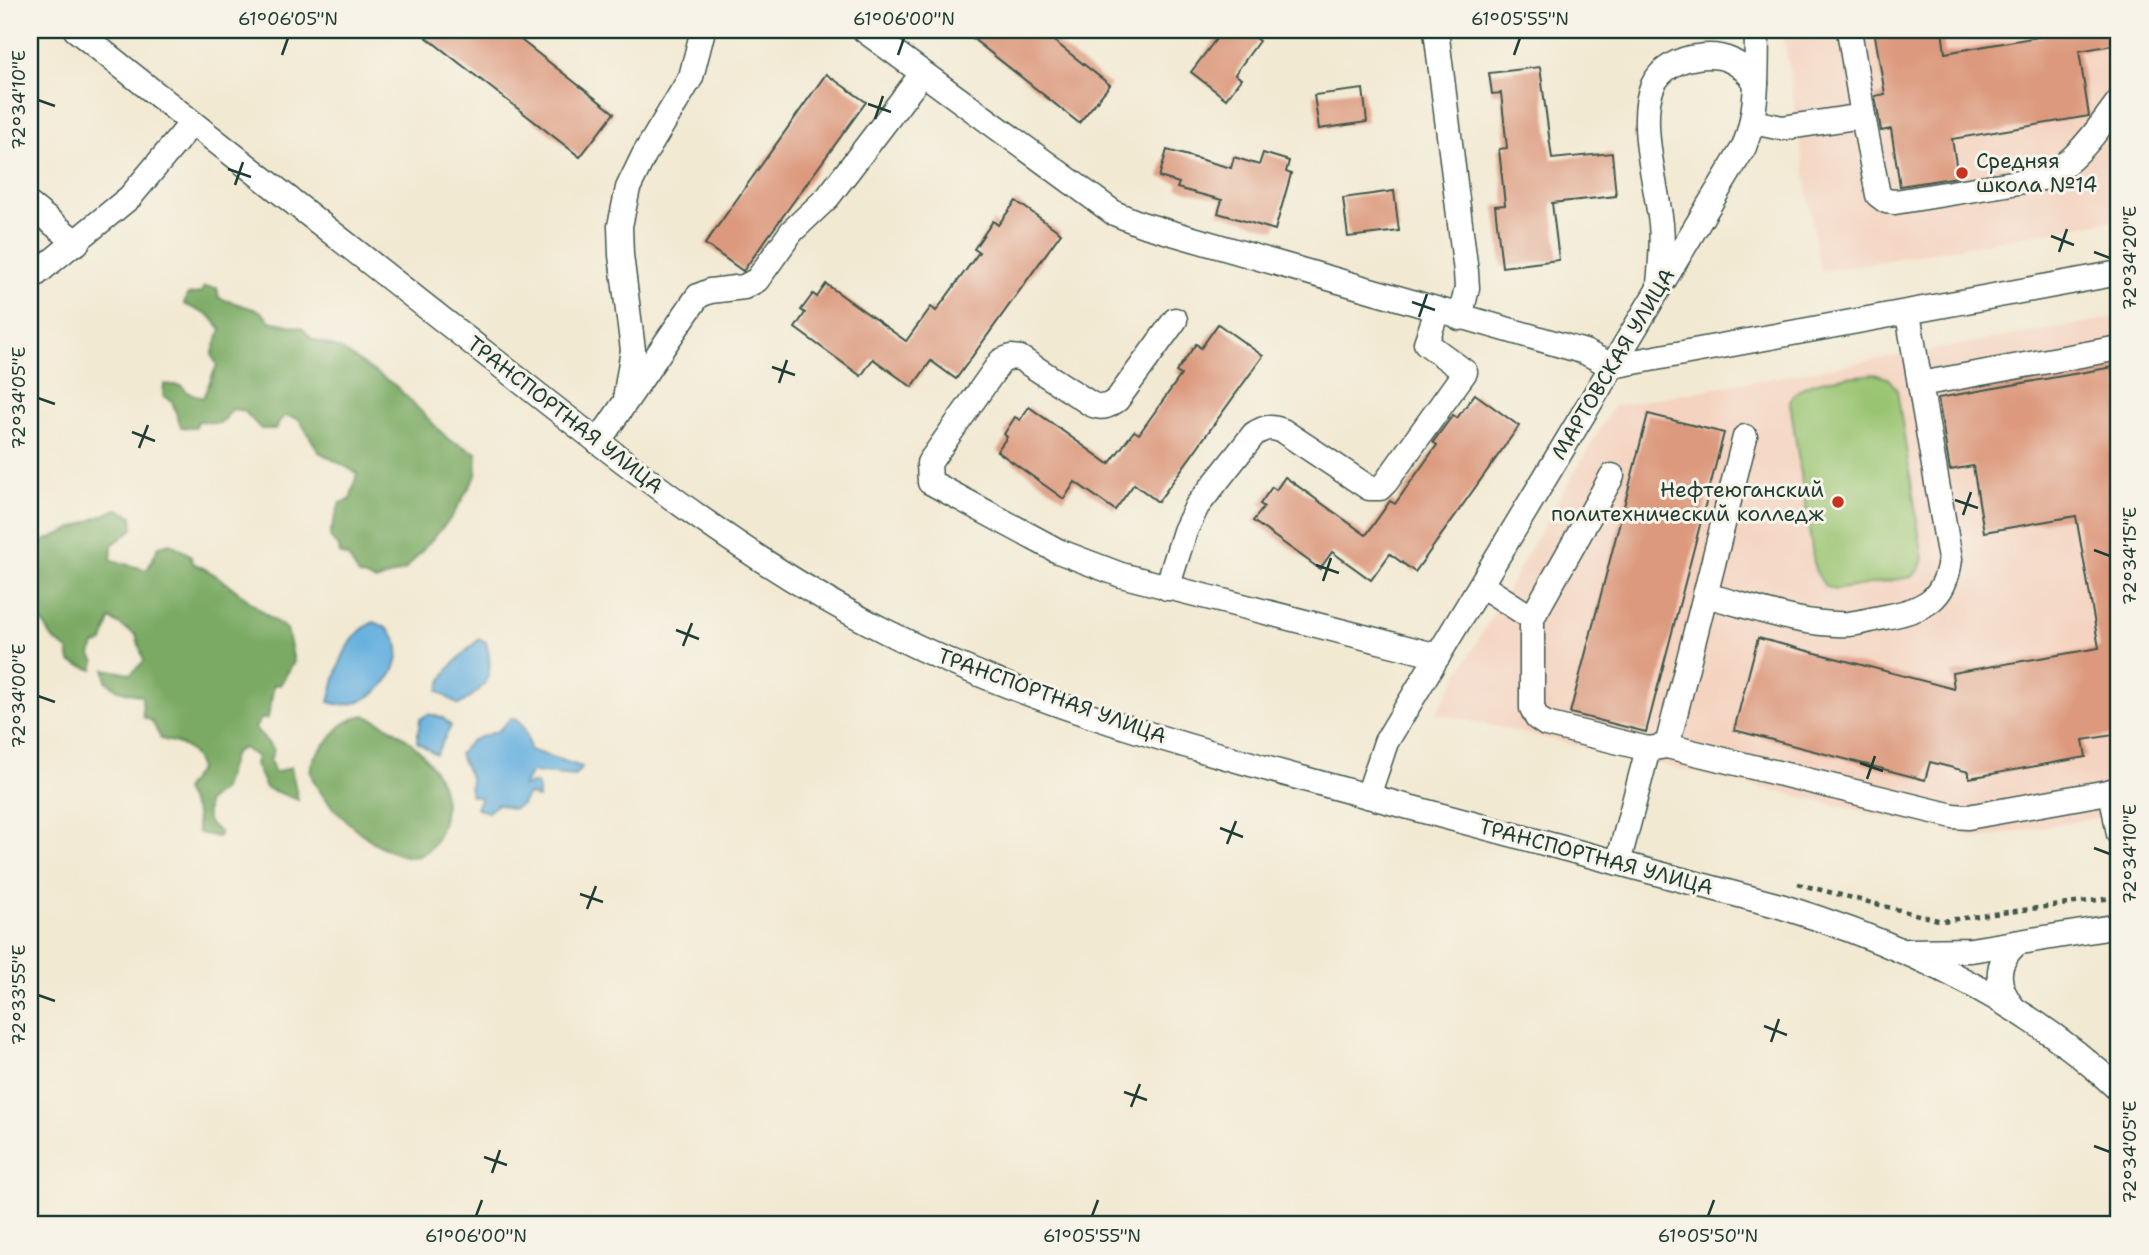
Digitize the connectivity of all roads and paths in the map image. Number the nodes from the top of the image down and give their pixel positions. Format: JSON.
{"nodes":[{"id":1,"x":76,"y":30,"type":"edge"},
{"id":2,"x":703,"y":30,"type":"edge"},
{"id":3,"x":1436,"y":30,"type":"edge"},
{"id":4,"x":1757,"y":30,"type":"edge"},
{"id":5,"x":1849,"y":30,"type":"edge"},
{"id":6,"x":875,"y":33,"type":"edge"},
{"id":7,"x":922,"y":74,"type":"junction"},
{"id":8,"x":1756,"y":83,"type":"junction"},
{"id":9,"x":2119,"y":101,"type":"edge"},
{"id":10,"x":1863,"y":116,"type":"junction"},
{"id":11,"x":192,"y":122,"type":"junction"},
{"id":12,"x":1753,"y":122,"type":"junction"},
{"id":13,"x":30,"y":205,"type":"edge"},
{"id":14,"x":77,"y":243,"type":"junction"},
{"id":15,"x":2119,"y":273,"type":"edge"},
{"id":16,"x":30,"y":279,"type":"edge"},
{"id":17,"x":1659,"y":288,"type":"junction"},
{"id":18,"x":1448,"y":314,"type":"junction"},
{"id":19,"x":1908,"y":314,"type":"junction"},
{"id":20,"x":1175,"y":320,"type":"dead end"},
{"id":21,"x":2119,"y":348,"type":"edge"},
{"id":22,"x":1612,"y":366,"type":"junction"},
{"id":23,"x":1920,"y":384,"type":"junction"},
{"id":24,"x":623,"y":405,"type":"junction"},
{"id":25,"x":1745,"y":438,"type":"dead end"},
{"id":26,"x":598,"y":442,"type":"junction"},
{"id":27,"x":1612,"y":476,"type":"dead end"},
{"id":28,"x":1481,"y":585,"type":"junction"},
{"id":29,"x":1167,"y":588,"type":"junction"},
{"id":30,"x":1705,"y":595,"type":"junction"},
{"id":31,"x":1532,"y":618,"type":"junction"},
{"id":32,"x":1438,"y":656,"type":"junction"},
{"id":33,"x":1658,"y":748,"type":"junction"},
{"id":34,"x":2115,"y":791,"type":"edge"},
{"id":35,"x":1368,"y":796,"type":"junction"},
{"id":36,"x":2119,"y":834,"type":"edge"},
{"id":37,"x":1618,"y":863,"type":"junction"},
{"id":38,"x":1796,"y":883,"type":"dead end"},
{"id":39,"x":2119,"y":897,"type":"edge"},
{"id":40,"x":2119,"y":926,"type":"edge"},
{"id":41,"x":2017,"y":943,"type":"junction"},
{"id":42,"x":1904,"y":950,"type":"junction"},
{"id":43,"x":2015,"y":1010,"type":"junction"},
{"id":44,"x":2119,"y":1090,"type":"edge"}],
"edges":[{"from":1,"to":11,"type":"street","name":"ТРАНСПОРТНАЯ УЛИЦА"},
{"from":2,"to":24,"type":"street"},
{"from":3,"to":18,"type":"street"},
{"from":4,"to":8,"type":"street","name":"МАРТОВСКАЯ УЛИЦА"},
{"from":5,"to":10,"type":"street"},
{"from":6,"to":7,"type":"street"},
{"from":7,"to":18,"type":"street"},
{"from":7,"to":24,"type":"street"},
{"from":8,"to":12,"type":"street","name":"МАРТОВСКАЯ УЛИЦА"},
{"from":8,"to":17,"type":"street"},
{"from":9,"to":10,"type":"street"},
{"from":10,"to":12,"type":"street"},
{"from":11,"to":14,"type":"street"},
{"from":11,"to":26,"type":"street","name":"ТРАНСПОРТНАЯ УЛИЦА"},
{"from":12,"to":17,"type":"street","name":"МАРТОВСКАЯ УЛИЦА"},
{"from":13,"to":14,"type":"street"},
{"from":14,"to":16,"type":"street"},
{"from":15,"to":19,"type":"street"},
{"from":17,"to":22,"type":"street","name":"МАРТОВСКАЯ УЛИЦА"},
{"from":18,"to":22,"type":"street"},
{"from":18,"to":29,"type":"street"},
{"from":19,"to":22,"type":"street"},
{"from":19,"to":23,"type":"street"},
{"from":20,"to":29,"type":"street"},
{"from":21,"to":23,"type":"street"},
{"from":22,"to":28,"type":"street","name":"МАРТОВСКАЯ УЛИЦА"},
{"from":23,"to":30,"type":"street"},
{"from":24,"to":26,"type":"street"},
{"from":25,"to":30,"type":"street"},
{"from":26,"to":35,"type":"street","name":"ТРАНСПОРТНАЯ УЛИЦА"},
{"from":27,"to":31,"type":"street"},
{"from":28,"to":31,"type":"street"},
{"from":28,"to":32,"type":"street","name":"МАРТОВСКАЯ УЛИЦА"},
{"from":29,"to":32,"type":"street"},
{"from":30,"to":33,"type":"street"},
{"from":31,"to":33,"type":"street"},
{"from":32,"to":35,"type":"street","name":"МАРТОВСКАЯ УЛИЦА"},
{"from":33,"to":34,"type":"street"},
{"from":33,"to":37,"type":"street"},
{"from":34,"to":36,"type":"street"},
{"from":35,"to":37,"type":"street","name":"ТРАНСПОРТНАЯ УЛИЦА"},
{"from":37,"to":42,"type":"street","name":"ТРАНСПОРТНАЯ УЛИЦА"},
{"from":38,"to":39,"type":"path"},
{"from":40,"to":41,"type":"street"},
{"from":41,"to":42,"type":"street"},
{"from":41,"to":43,"type":"street"},
{"from":42,"to":43,"type":"street","name":"ТРАНСПОРТНАЯ УЛИЦА"},
{"from":43,"to":44,"type":"street","name":"ТРАНСПОРТНАЯ УЛИЦА"}]}
